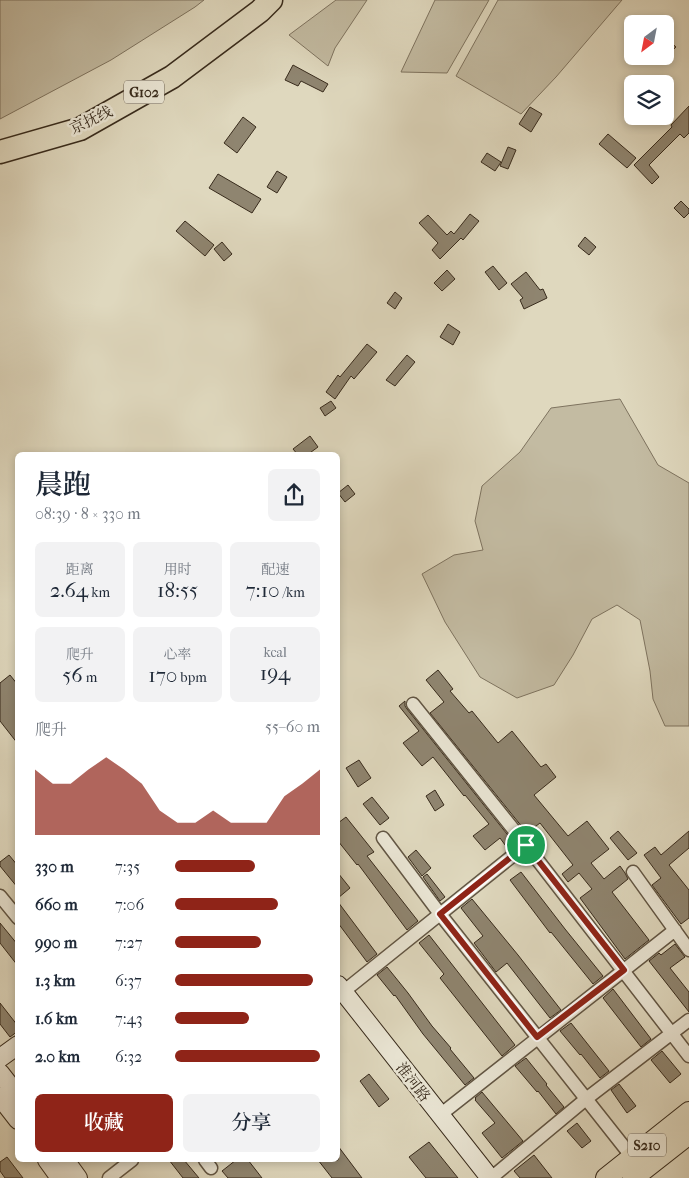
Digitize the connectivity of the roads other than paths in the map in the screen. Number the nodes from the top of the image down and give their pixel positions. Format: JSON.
{"nodes":[{"id":1,"x":271,"y":0,"type":"edge"},
{"id":2,"x":0,"y":152,"type":"edge"},
{"id":3,"x":413,"y":704,"type":"dead end"},
{"id":4,"x":383,"y":838,"type":"dead end"},
{"id":5,"x":526,"y":845,"type":"junction"},
{"id":6,"x":633,"y":872,"type":"dead end"},
{"id":7,"x":0,"y":896,"type":"edge"},
{"id":8,"x":15,"y":914,"type":"edge"},
{"id":9,"x":440,"y":914,"type":"junction"},
{"id":10,"x":675,"y":930,"type":"junction"},
{"id":11,"x":689,"y":950,"type":"edge"},
{"id":12,"x":624,"y":970,"type":"junction"},
{"id":13,"x":340,"y":990,"type":"edge"},
{"id":14,"x":340,"y":992,"type":"edge"},
{"id":15,"x":689,"y":1020,"type":"edge"},
{"id":16,"x":672,"y":1033,"type":"junction"},
{"id":17,"x":537,"y":1037,"type":"junction"},
{"id":18,"x":15,"y":1046,"type":"edge"},
{"id":19,"x":689,"y":1056,"type":"edge"},
{"id":20,"x":0,"y":1058,"type":"edge"},
{"id":21,"x":0,"y":1073,"type":"edge"},
{"id":22,"x":15,"y":1092,"type":"edge"},
{"id":23,"x":0,"y":1096,"type":"edge"},
{"id":24,"x":586,"y":1099,"type":"junction"},
{"id":25,"x":689,"y":1112,"type":"edge"},
{"id":26,"x":440,"y":1115,"type":"junction"},
{"id":27,"x":15,"y":1116,"type":"edge"},
{"id":28,"x":689,"y":1134,"type":"edge"},
{"id":29,"x":632,"y":1157,"type":"junction"},
{"id":30,"x":48,"y":1162,"type":"edge"},
{"id":31,"x":66,"y":1162,"type":"edge"},
{"id":32,"x":129,"y":1162,"type":"edge"},
{"id":33,"x":60,"y":1178,"type":"edge"},
{"id":34,"x":78,"y":1178,"type":"edge"},
{"id":35,"x":109,"y":1178,"type":"edge"},
{"id":36,"x":490,"y":1178,"type":"edge"},
{"id":37,"x":606,"y":1178,"type":"edge"},
{"id":38,"x":633,"y":1178,"type":"edge"}],
"edges":[{"from":1,"to":2,"type":"highway","name":"京抚线","number":"G102"},
{"from":3,"to":5,"type":"street"},
{"from":4,"to":9,"type":"street"},
{"from":5,"to":9,"type":"street"},
{"from":5,"to":12,"type":"street"},
{"from":6,"to":10,"type":"street"},
{"from":7,"to":8,"type":"street"},
{"from":9,"to":13,"type":"street"},
{"from":9,"to":17,"type":"street"},
{"from":10,"to":11,"type":"street"},
{"from":10,"to":12,"type":"street"},
{"from":12,"to":16,"type":"street"},
{"from":12,"to":17,"type":"street"},
{"from":14,"to":26,"type":"street","name":"淮河路"},
{"from":15,"to":16,"type":"street"},
{"from":16,"to":19,"type":"street"},
{"from":16,"to":24,"type":"street"},
{"from":17,"to":24,"type":"street"},
{"from":17,"to":26,"type":"street"},
{"from":18,"to":20,"type":"street"},
{"from":21,"to":22,"type":"street"},
{"from":23,"to":27,"type":"street"},
{"from":24,"to":29,"type":"street"},
{"from":24,"to":36,"type":"street"},
{"from":25,"to":29,"type":"main road","number":"S210"},
{"from":26,"to":36,"type":"street","name":"淮河路"},
{"from":28,"to":38,"type":"main road","number":"S210"},
{"from":29,"to":37,"type":"main road","number":"S210"},
{"from":30,"to":33,"type":"street"},
{"from":31,"to":34,"type":"street"},
{"from":32,"to":35,"type":"street"}]}
